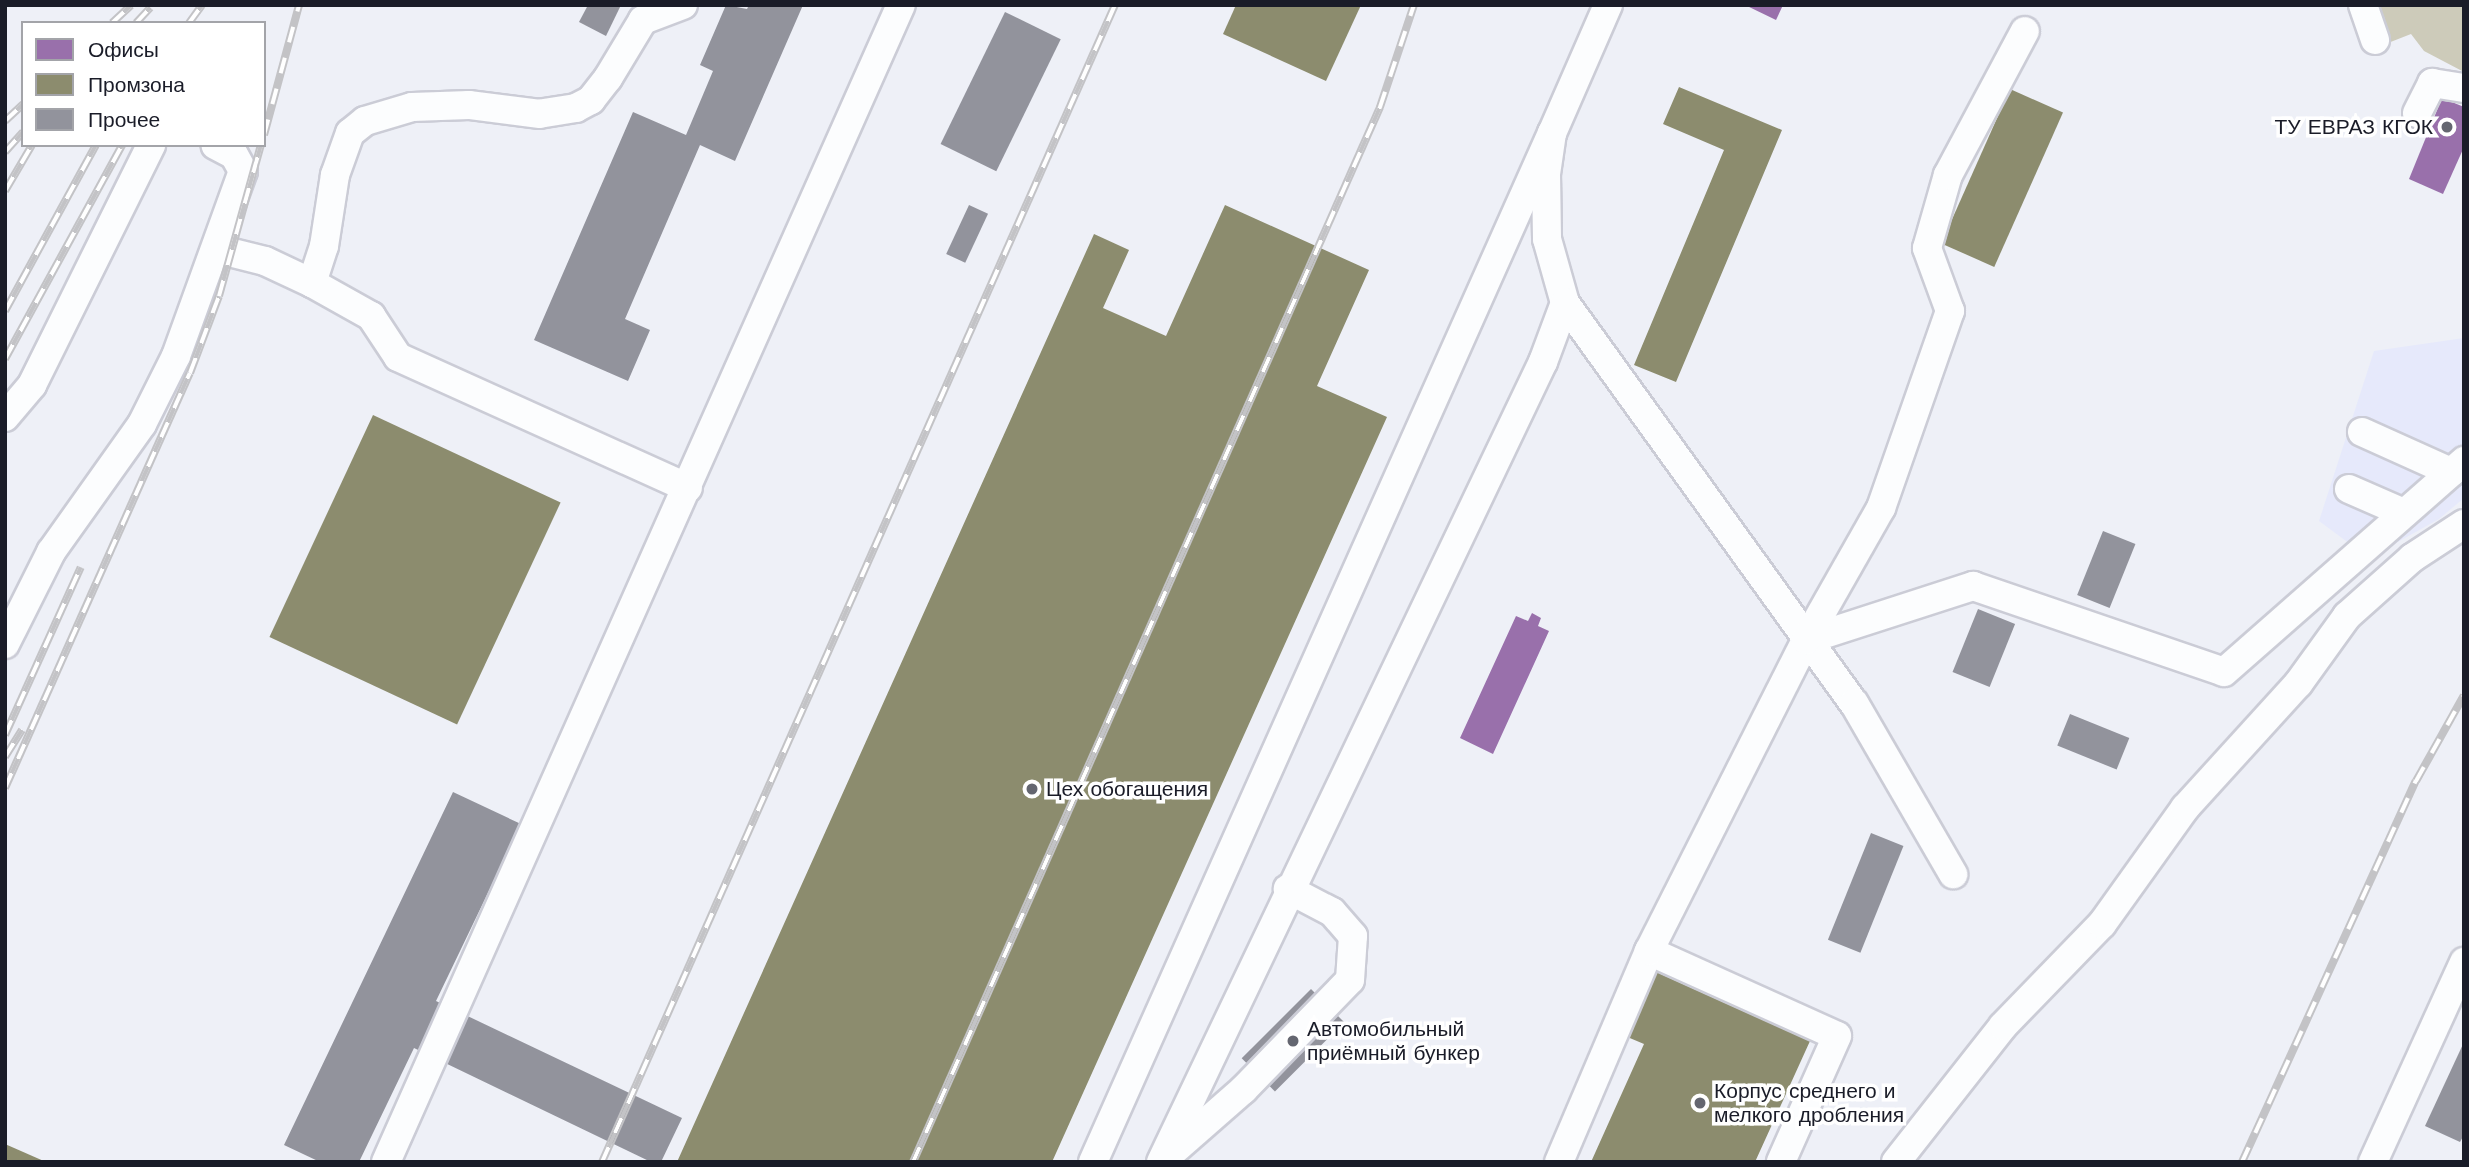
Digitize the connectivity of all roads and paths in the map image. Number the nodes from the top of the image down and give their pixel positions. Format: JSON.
{"nodes":[{"id":1,"x":683,"y":5,"type":"edge"},
{"id":2,"x":901,"y":5,"type":"edge"},
{"id":3,"x":1608,"y":5,"type":"edge"},
{"id":4,"x":2363,"y":5,"type":"edge"},
{"id":5,"x":2025,"y":31,"type":"dead end"},
{"id":6,"x":2375,"y":40,"type":"dead end"},
{"id":7,"x":2464,"y":88,"type":"edge"},
{"id":8,"x":2417,"y":113,"type":"dead end"},
{"id":9,"x":1552,"y":133,"type":"junction"},
{"id":10,"x":149,"y":147,"type":"edge"},
{"id":11,"x":219,"y":147,"type":"edge"},
{"id":12,"x":217,"y":249,"type":"junction"},
{"id":13,"x":312,"y":283,"type":"junction"},
{"id":14,"x":1565,"y":303,"type":"junction"},
{"id":15,"x":5,"y":416,"type":"edge"},
{"id":16,"x":2362,"y":432,"type":"dead end"},
{"id":17,"x":2458,"y":466,"type":"edge"},
{"id":18,"x":688,"y":488,"type":"junction"},
{"id":19,"x":2349,"y":489,"type":"dead end"},
{"id":20,"x":2404,"y":513,"type":"junction"},
{"id":21,"x":2464,"y":524,"type":"edge"},
{"id":22,"x":1806,"y":640,"type":"junction"},
{"id":23,"x":5,"y":644,"type":"edge"},
{"id":24,"x":1953,"y":874,"type":"dead end"},
{"id":25,"x":1288,"y":888,"type":"junction"},
{"id":26,"x":1649,"y":951,"type":"junction"},
{"id":27,"x":2464,"y":962,"type":"edge"},
{"id":28,"x":386,"y":1162,"type":"edge"},
{"id":29,"x":1093,"y":1162,"type":"edge"},
{"id":30,"x":1559,"y":1162,"type":"edge"},
{"id":31,"x":1781,"y":1162,"type":"edge"},
{"id":32,"x":1896,"y":1162,"type":"edge"},
{"id":33,"x":2373,"y":1162,"type":"edge"}],
"edges":[{"from":1,"to":13,"type":"lane"},
{"from":2,"to":18,"type":"lane"},
{"from":3,"to":9,"type":"lane"},
{"from":4,"to":6,"type":"lane"},
{"from":5,"to":22,"type":"lane"},
{"from":7,"to":8,"type":"lane"},
{"from":9,"to":14,"type":"lane"},
{"from":9,"to":29,"type":"lane"},
{"from":10,"to":15,"type":"lane"},
{"from":11,"to":12,"type":"lane"},
{"from":12,"to":13,"type":"lane"},
{"from":12,"to":23,"type":"lane"},
{"from":13,"to":18,"type":"lane"},
{"from":14,"to":22,"type":"lane"},
{"from":14,"to":25,"type":"lane"},
{"from":16,"to":17,"type":"lane"},
{"from":17,"to":20,"type":"lane"},
{"from":18,"to":28,"type":"lane"},
{"from":19,"to":20,"type":"lane"},
{"from":20,"to":22,"type":"lane"},
{"from":21,"to":32,"type":"lane"},
{"from":22,"to":24,"type":"lane"},
{"from":22,"to":26,"type":"lane"},
{"from":25,"to":25,"type":"lane"},
{"from":26,"to":30,"type":"lane"},
{"from":26,"to":31,"type":"lane"},
{"from":27,"to":33,"type":"lane"}]}
